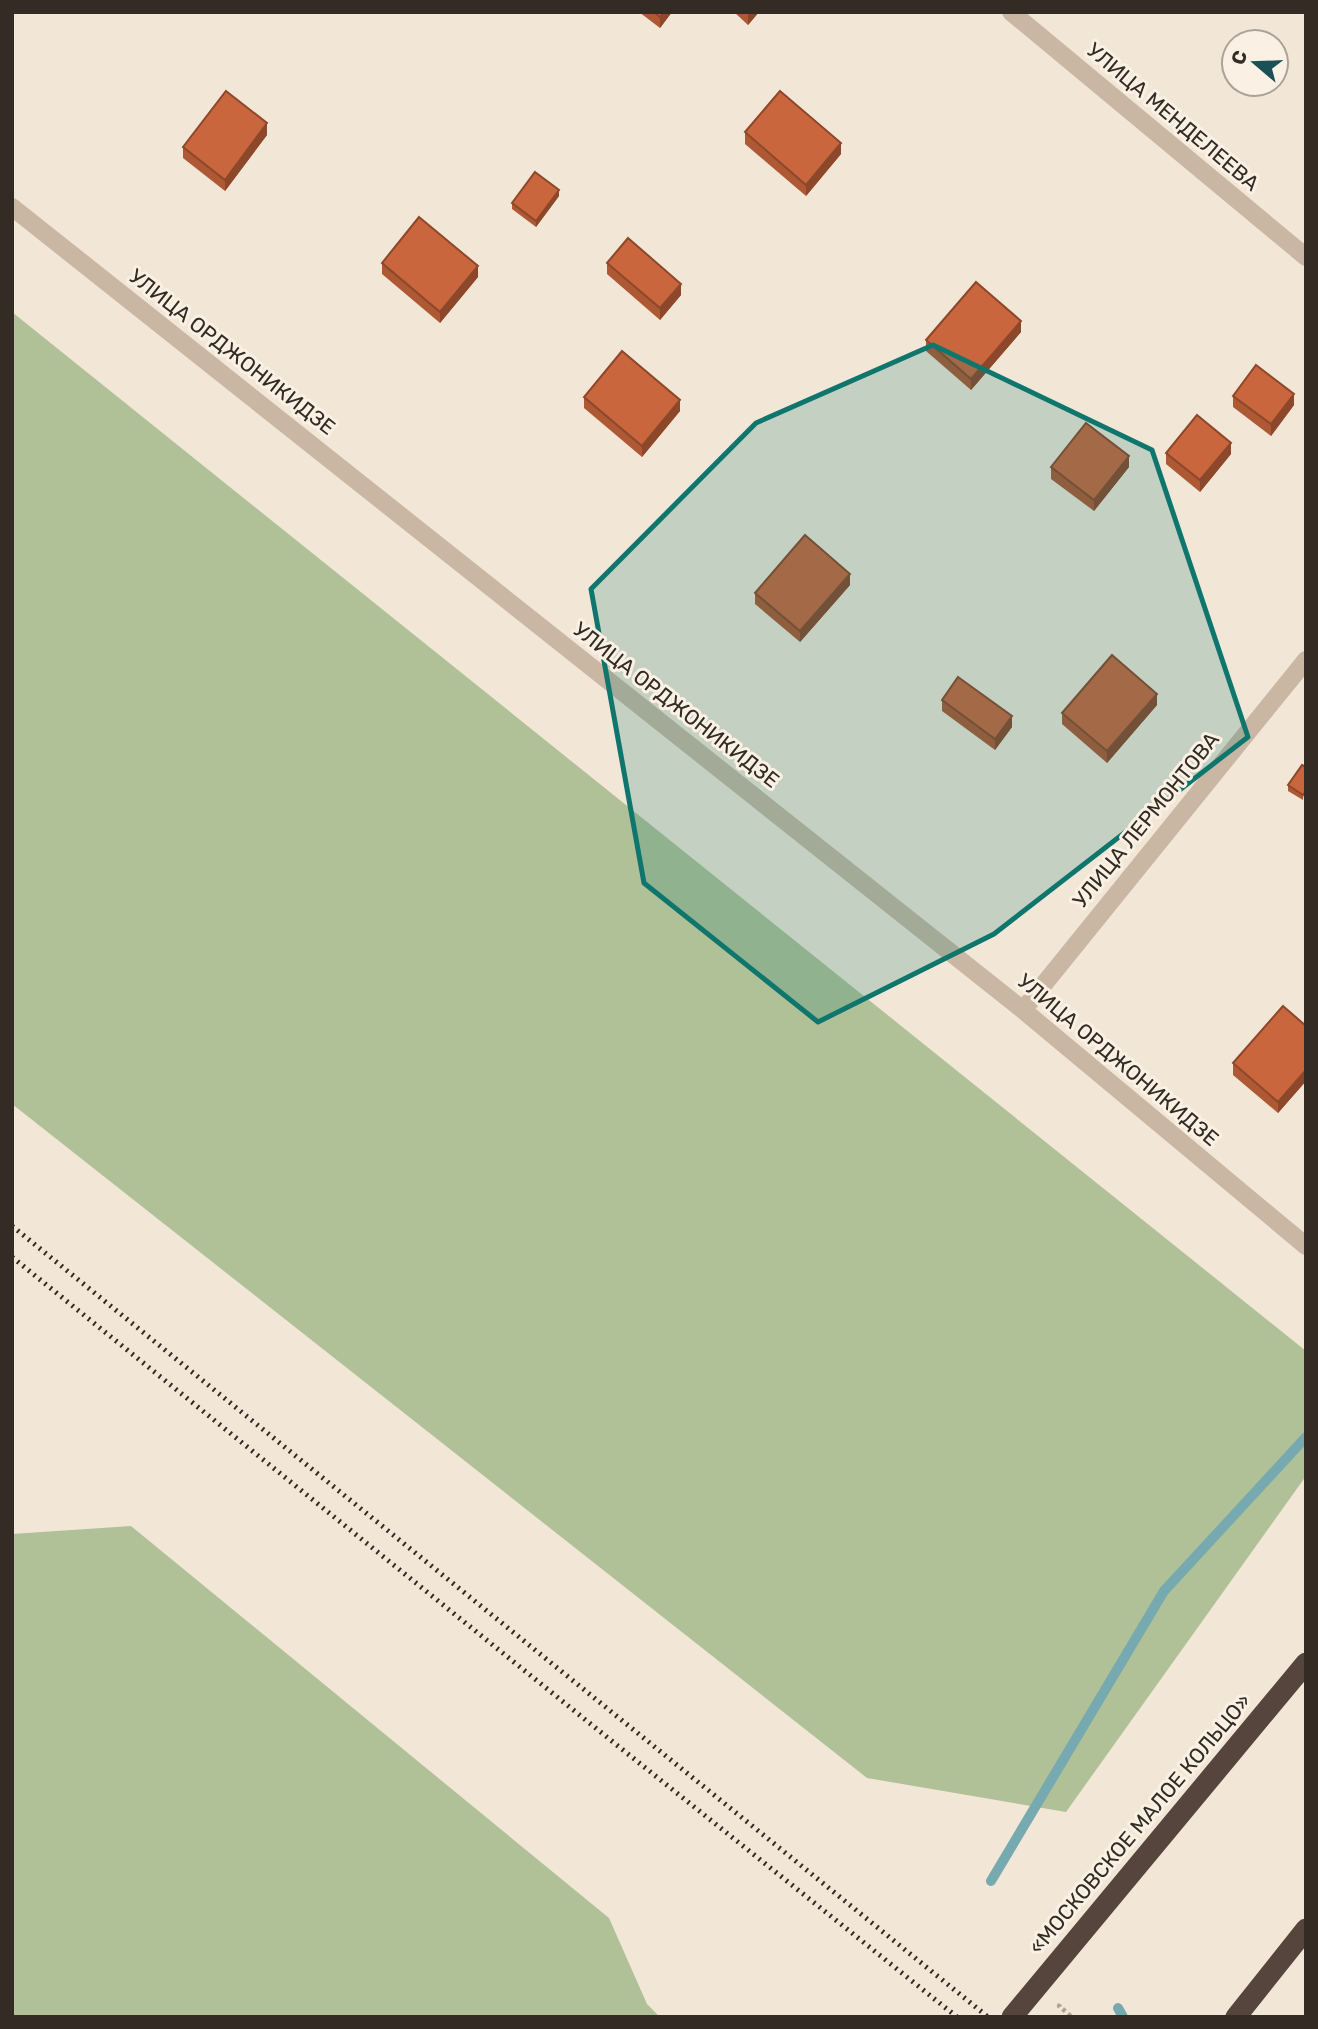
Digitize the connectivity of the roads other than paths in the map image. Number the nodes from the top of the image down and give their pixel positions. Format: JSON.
{"nodes":[{"id":1,"x":1011,"y":12,"type":"edge"},
{"id":2,"x":12,"y":207,"type":"edge"},
{"id":3,"x":1306,"y":257,"type":"edge"},
{"id":4,"x":1306,"y":660,"type":"edge"},
{"id":5,"x":1023,"y":1010,"type":"junction"},
{"id":6,"x":1306,"y":1246,"type":"edge"},
{"id":7,"x":1306,"y":1663,"type":"edge"},
{"id":8,"x":1306,"y":1929,"type":"edge"},
{"id":9,"x":1012,"y":2017,"type":"edge"},
{"id":10,"x":1236,"y":2017,"type":"edge"}],
"edges":[{"from":1,"to":3,"type":"street","name":"УЛИЦА МЕНДЕЛЕЕВА"},
{"from":2,"to":5,"type":"street","name":"УЛИЦА ОРДЖОНИКИДЗЕ"},
{"from":4,"to":5,"type":"street","name":"УЛИЦА ЛЕРМОНТОВА"},
{"from":5,"to":6,"type":"street","name":"УЛИЦА ОРДЖОНИКИДЗЕ"},
{"from":7,"to":9,"type":"highway","name":"«МОСКОВСКОЕ МАЛОЕ КОЛЬЦО»"},
{"from":8,"to":10,"type":"highway"}]}
